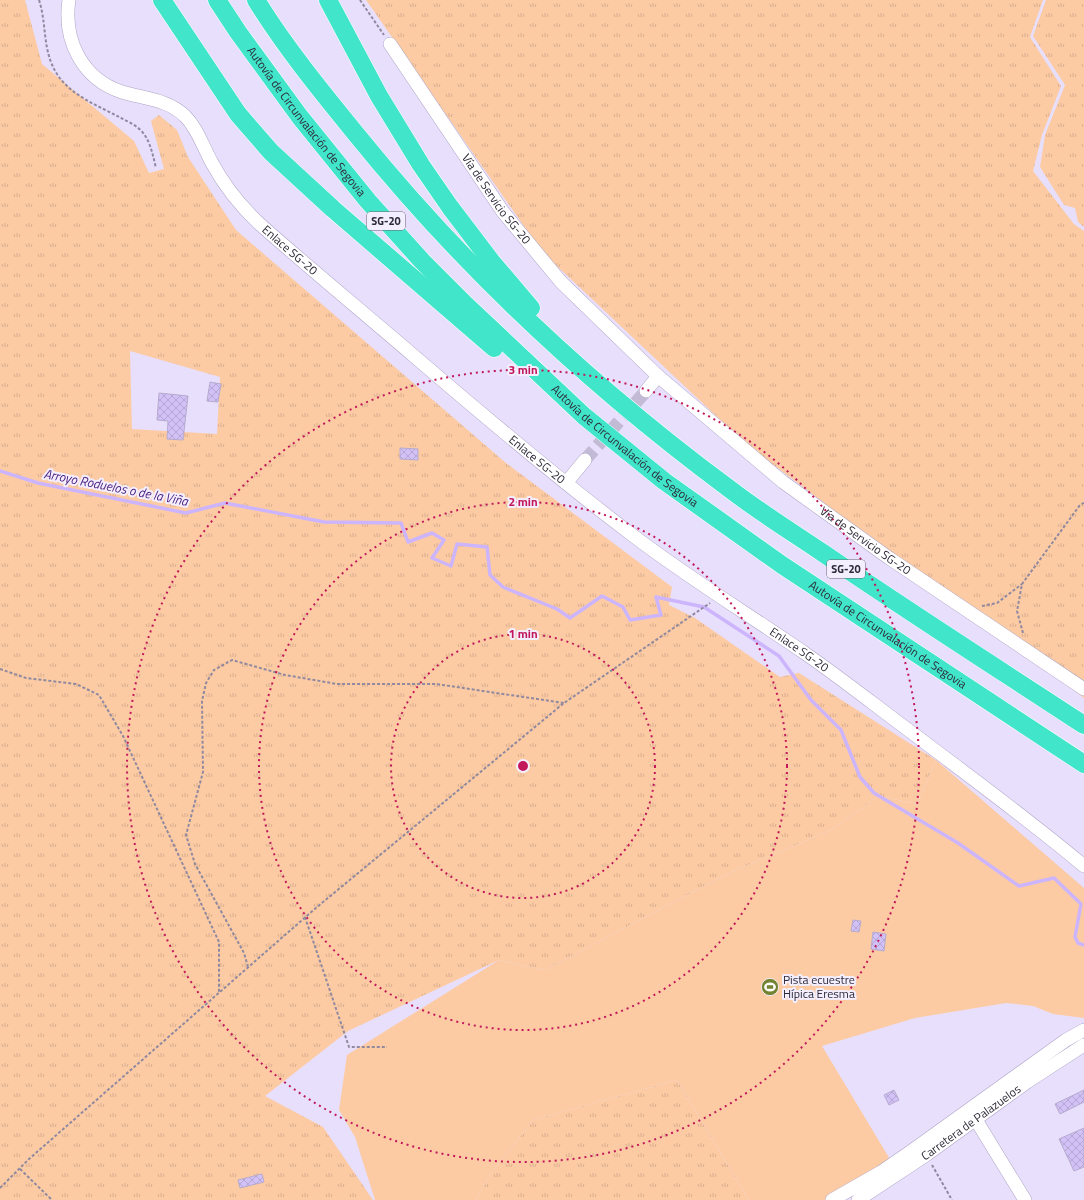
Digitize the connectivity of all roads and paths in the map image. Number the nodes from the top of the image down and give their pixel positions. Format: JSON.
{"nodes":[{"id":1,"x":39,"y":0,"type":"edge"},
{"id":2,"x":69,"y":0,"type":"edge"},
{"id":3,"x":162,"y":0,"type":"edge"},
{"id":4,"x":217,"y":0,"type":"edge"},
{"id":5,"x":256,"y":0,"type":"edge"},
{"id":6,"x":328,"y":0,"type":"edge"},
{"id":7,"x":360,"y":0,"type":"edge"},
{"id":8,"x":390,"y":44,"type":"joint"},
{"id":9,"x":156,"y":168,"type":"dead end"},
{"id":10,"x":658,"y":376,"type":"junction"},
{"id":11,"x":646,"y":391,"type":"tunnel mouth"},
{"id":12,"x":618,"y":400,"type":"junction"},
{"id":13,"x":584,"y":416,"type":"junction"},
{"id":14,"x":585,"y":460,"type":"tunnel mouth"},
{"id":15,"x":566,"y":483,"type":"junction"},
{"id":16,"x":1084,"y":503,"type":"edge"},
{"id":17,"x":1022,"y":584,"type":"junction"},
{"id":18,"x":721,"y":596,"type":"junction"},
{"id":19,"x":965,"y":610,"type":"junction"},
{"id":20,"x":1028,"y":652,"type":"junction"},
{"id":21,"x":0,"y":669,"type":"edge"},
{"id":22,"x":1084,"y":689,"type":"edge"},
{"id":23,"x":564,"y":703,"type":"junction"},
{"id":24,"x":1084,"y":725,"type":"edge"},
{"id":25,"x":1084,"y":764,"type":"edge"},
{"id":26,"x":1084,"y":866,"type":"edge"},
{"id":27,"x":305,"y":917,"type":"junction"},
{"id":28,"x":248,"y":967,"type":"junction"},
{"id":29,"x":219,"y":992,"type":"junction"},
{"id":30,"x":1084,"y":1030,"type":"edge"},
{"id":31,"x":1084,"y":1046,"type":"edge"},
{"id":32,"x":387,"y":1047,"type":"dead end"},
{"id":33,"x":976,"y":1120,"type":"junction"},
{"id":34,"x":926,"y":1155,"type":"junction"},
{"id":35,"x":20,"y":1169,"type":"junction"},
{"id":36,"x":0,"y":1188,"type":"edge"},
{"id":37,"x":52,"y":1200,"type":"edge"},
{"id":38,"x":832,"y":1200,"type":"edge"},
{"id":39,"x":858,"y":1200,"type":"edge"},
{"id":40,"x":952,"y":1200,"type":"edge"},
{"id":41,"x":1025,"y":1200,"type":"edge"}],
"edges":[{"from":1,"to":9,"type":"path"},
{"from":2,"to":15,"type":"street","name":"Enlace SG-20"},
{"from":3,"to":13,"type":"highway"},
{"from":4,"to":13,"type":"highway","name":"Autovía de Circunvalación de Segovia","number":"SG-20"},
{"from":5,"to":12,"type":"highway","number":"SG-20"},
{"from":6,"to":12,"type":"highway"},
{"from":7,"to":8,"type":"path"},
{"from":8,"to":10,"type":"street","name":"Vía de Servicio SG-20"},
{"from":10,"to":11,"type":"street"},
{"from":10,"to":19,"type":"street","name":"Vía de Servicio SG-20"},
{"from":12,"to":24,"type":"highway","number":"SG-20"},
{"from":13,"to":25,"type":"highway","name":"Autovía de Circunvalación de Segovia","number":"SG-20"},
{"from":14,"to":15,"type":"street"},
{"from":15,"to":18,"type":"street","name":"Enlace SG-20"},
{"from":16,"to":17,"type":"path"},
{"from":17,"to":19,"type":"path"},
{"from":17,"to":20,"type":"path"},
{"from":18,"to":23,"type":"path"},
{"from":18,"to":26,"type":"street","name":"Enlace SG-20"},
{"from":19,"to":20,"type":"street","name":"Vía de Servicio SG-20"},
{"from":20,"to":22,"type":"street","name":"Vía de Servicio SG-20"},
{"from":21,"to":29,"type":"path"},
{"from":23,"to":27,"type":"path"},
{"from":23,"to":28,"type":"path"},
{"from":27,"to":28,"type":"path"},
{"from":27,"to":32,"type":"path"},
{"from":28,"to":29,"type":"path"},
{"from":29,"to":35,"type":"path"},
{"from":30,"to":38,"type":"street"},
{"from":31,"to":33,"type":"street","name":"Carretera de Palazuelos"},
{"from":33,"to":34,"type":"street","name":"Carretera de Palazuelos"},
{"from":33,"to":41,"type":"street"},
{"from":34,"to":39,"type":"street","name":"Carretera de Palazuelos"},
{"from":34,"to":40,"type":"path"},
{"from":35,"to":36,"type":"path"},
{"from":35,"to":37,"type":"path"}]}
